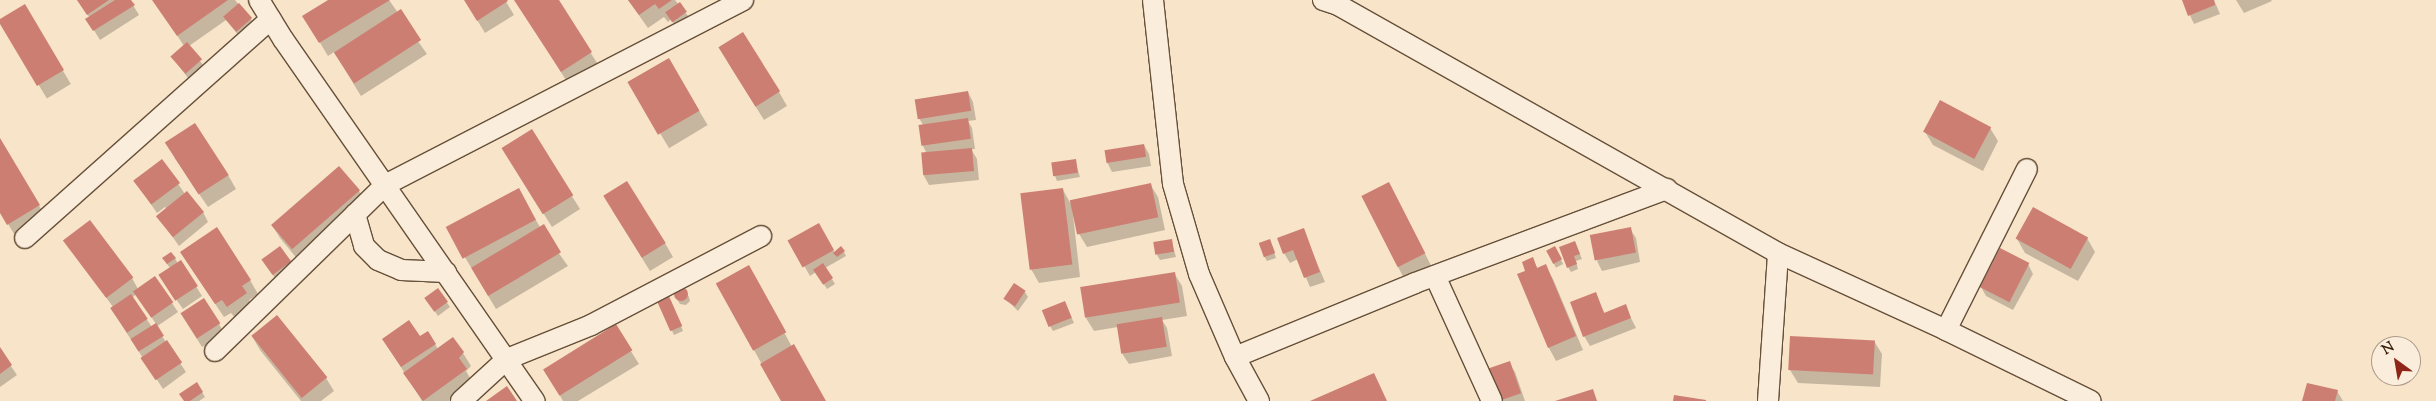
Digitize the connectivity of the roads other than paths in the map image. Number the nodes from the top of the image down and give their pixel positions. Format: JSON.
{"nodes":[{"id":1,"x":743,"y":0,"type":"edge"},
{"id":2,"x":1153,"y":0,"type":"edge"},
{"id":3,"x":1334,"y":2,"type":"edge"},
{"id":4,"x":264,"y":6,"type":"edge"},
{"id":5,"x":2027,"y":169,"type":"dead end"},
{"id":6,"x":385,"y":184,"type":"junction"},
{"id":7,"x":1667,"y":189,"type":"junction"},
{"id":8,"x":355,"y":214,"type":"junction"},
{"id":9,"x":761,"y":236,"type":"dead end"},
{"id":10,"x":25,"y":238,"type":"dead end"},
{"id":11,"x":1778,"y":253,"type":"junction"},
{"id":12,"x":446,"y":272,"type":"junction"},
{"id":13,"x":1435,"y":276,"type":"junction"},
{"id":14,"x":1946,"y":330,"type":"junction"},
{"id":15,"x":216,"y":351,"type":"dead end"},
{"id":16,"x":1235,"y":357,"type":"junction"},
{"id":17,"x":507,"y":359,"type":"junction"},
{"id":18,"x":461,"y":401,"type":"edge"},
{"id":19,"x":535,"y":401,"type":"edge"},
{"id":20,"x":1260,"y":401,"type":"edge"},
{"id":21,"x":1492,"y":401,"type":"edge"},
{"id":22,"x":1768,"y":401,"type":"edge"},
{"id":23,"x":2091,"y":401,"type":"edge"}],
"edges":[{"from":1,"to":6,"type":"street"},
{"from":2,"to":16,"type":"street"},
{"from":3,"to":7,"type":"street"},
{"from":4,"to":6,"type":"street"},
{"from":4,"to":10,"type":"street"},
{"from":5,"to":14,"type":"street"},
{"from":6,"to":8,"type":"street"},
{"from":6,"to":12,"type":"street"},
{"from":7,"to":11,"type":"street"},
{"from":7,"to":13,"type":"street"},
{"from":8,"to":12,"type":"street"},
{"from":8,"to":15,"type":"street"},
{"from":9,"to":17,"type":"street"},
{"from":11,"to":14,"type":"street"},
{"from":11,"to":22,"type":"street"},
{"from":12,"to":17,"type":"street"},
{"from":13,"to":16,"type":"street"},
{"from":13,"to":21,"type":"street"},
{"from":14,"to":23,"type":"street"},
{"from":16,"to":20,"type":"street"},
{"from":17,"to":18,"type":"street"},
{"from":17,"to":19,"type":"street"}]}
